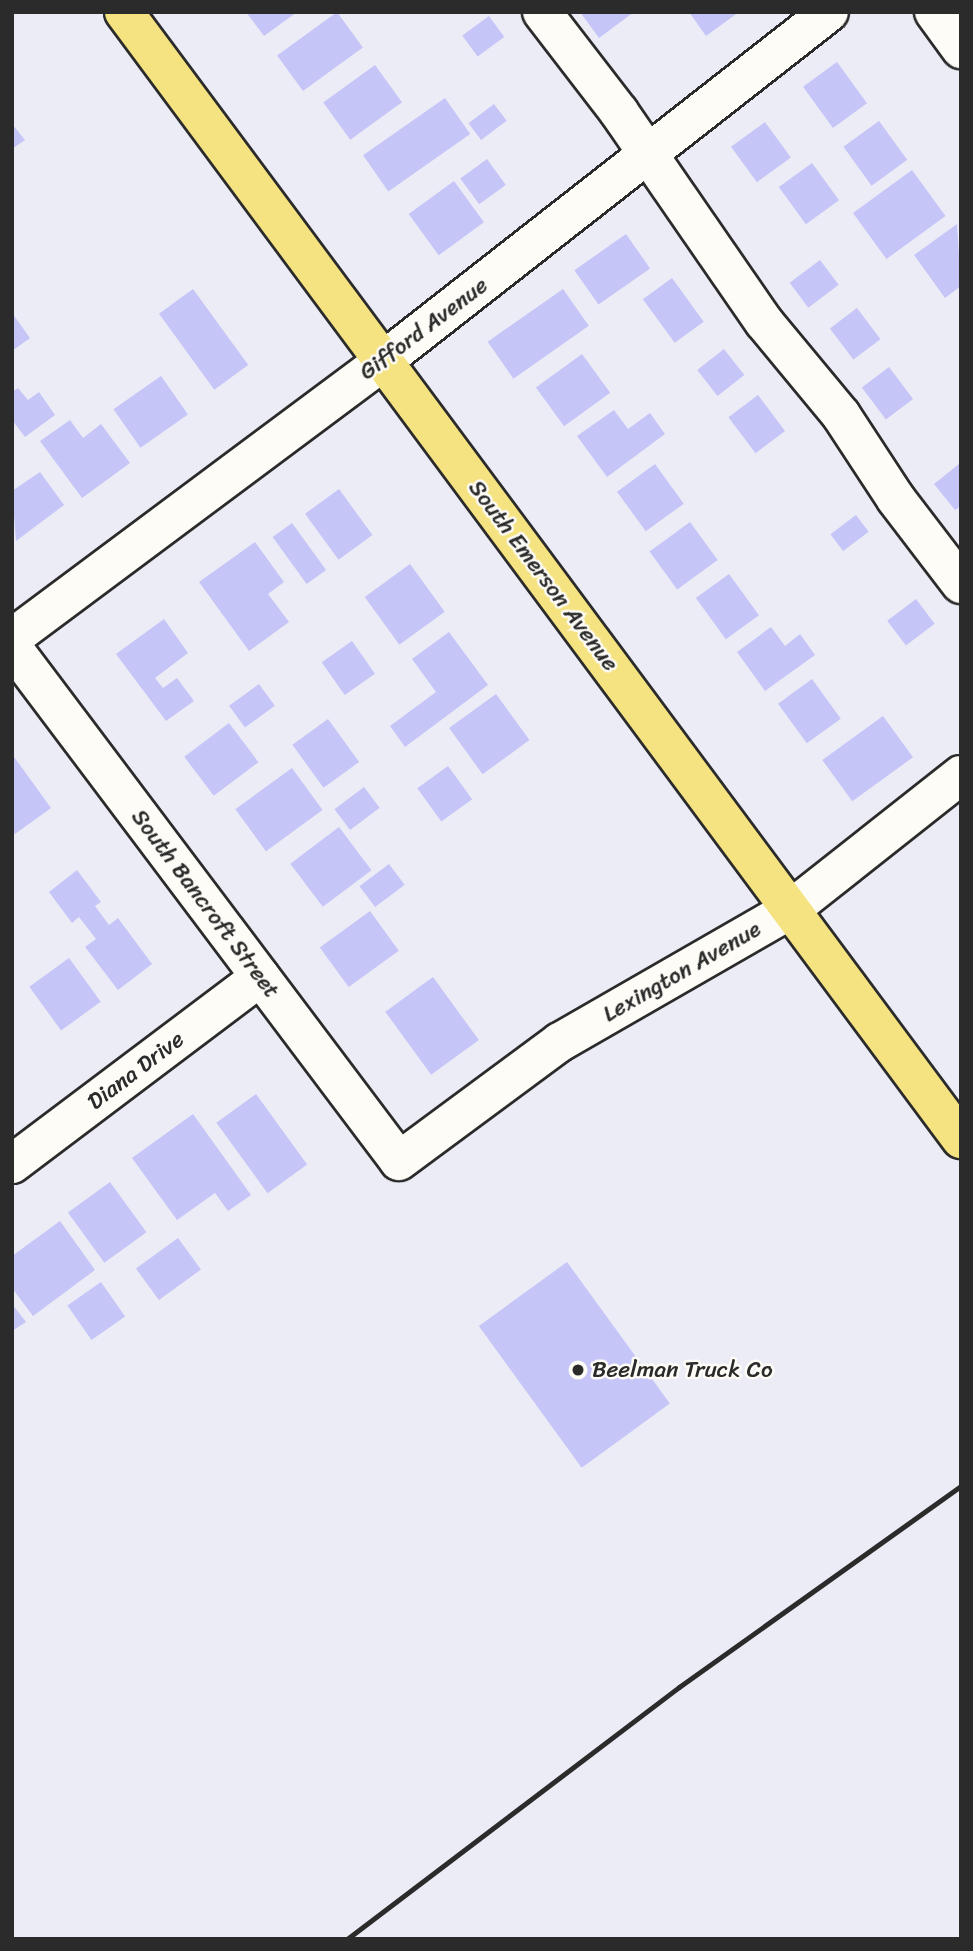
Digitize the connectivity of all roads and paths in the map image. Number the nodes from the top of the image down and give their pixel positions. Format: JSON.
{"nodes":[{"id":1,"x":124,"y":12,"type":"edge"},
{"id":2,"x":542,"y":12,"type":"edge"},
{"id":3,"x":829,"y":12,"type":"edge"},
{"id":4,"x":934,"y":12,"type":"edge"},
{"id":5,"x":961,"y":48,"type":"edge"},
{"id":6,"x":645,"y":156,"type":"junction"},
{"id":7,"x":383,"y":361,"type":"junction"},
{"id":8,"x":961,"y":584,"type":"edge"},
{"id":9,"x":12,"y":638,"type":"edge"},
{"id":10,"x":12,"y":647,"type":"edge"},
{"id":11,"x":961,"y":775,"type":"edge"},
{"id":12,"x":790,"y":910,"type":"junction"},
{"id":13,"x":260,"y":977,"type":"junction"},
{"id":14,"x":961,"y":1139,"type":"edge"},
{"id":15,"x":399,"y":1161,"type":"joint"},
{"id":16,"x":12,"y":1164,"type":"edge"}],
"edges":[{"from":1,"to":7,"type":"main road","name":"South Emerson Avenue"},
{"from":2,"to":6,"type":"street"},
{"from":3,"to":6,"type":"street","name":"Gifford Avenue"},
{"from":4,"to":5,"type":"street"},
{"from":6,"to":7,"type":"street","name":"Gifford Avenue"},
{"from":6,"to":8,"type":"street"},
{"from":7,"to":9,"type":"street","name":"Gifford Avenue"},
{"from":7,"to":12,"type":"main road","name":"South Emerson Avenue"},
{"from":10,"to":13,"type":"street","name":"South Bancroft Street"},
{"from":11,"to":12,"type":"street","name":"Lexington Avenue"},
{"from":12,"to":14,"type":"main road","name":"South Emerson Avenue"},
{"from":12,"to":15,"type":"street","name":"Lexington Avenue"},
{"from":13,"to":15,"type":"street","name":"South Bancroft Street"},
{"from":13,"to":16,"type":"street","name":"Diana Drive"}]}
